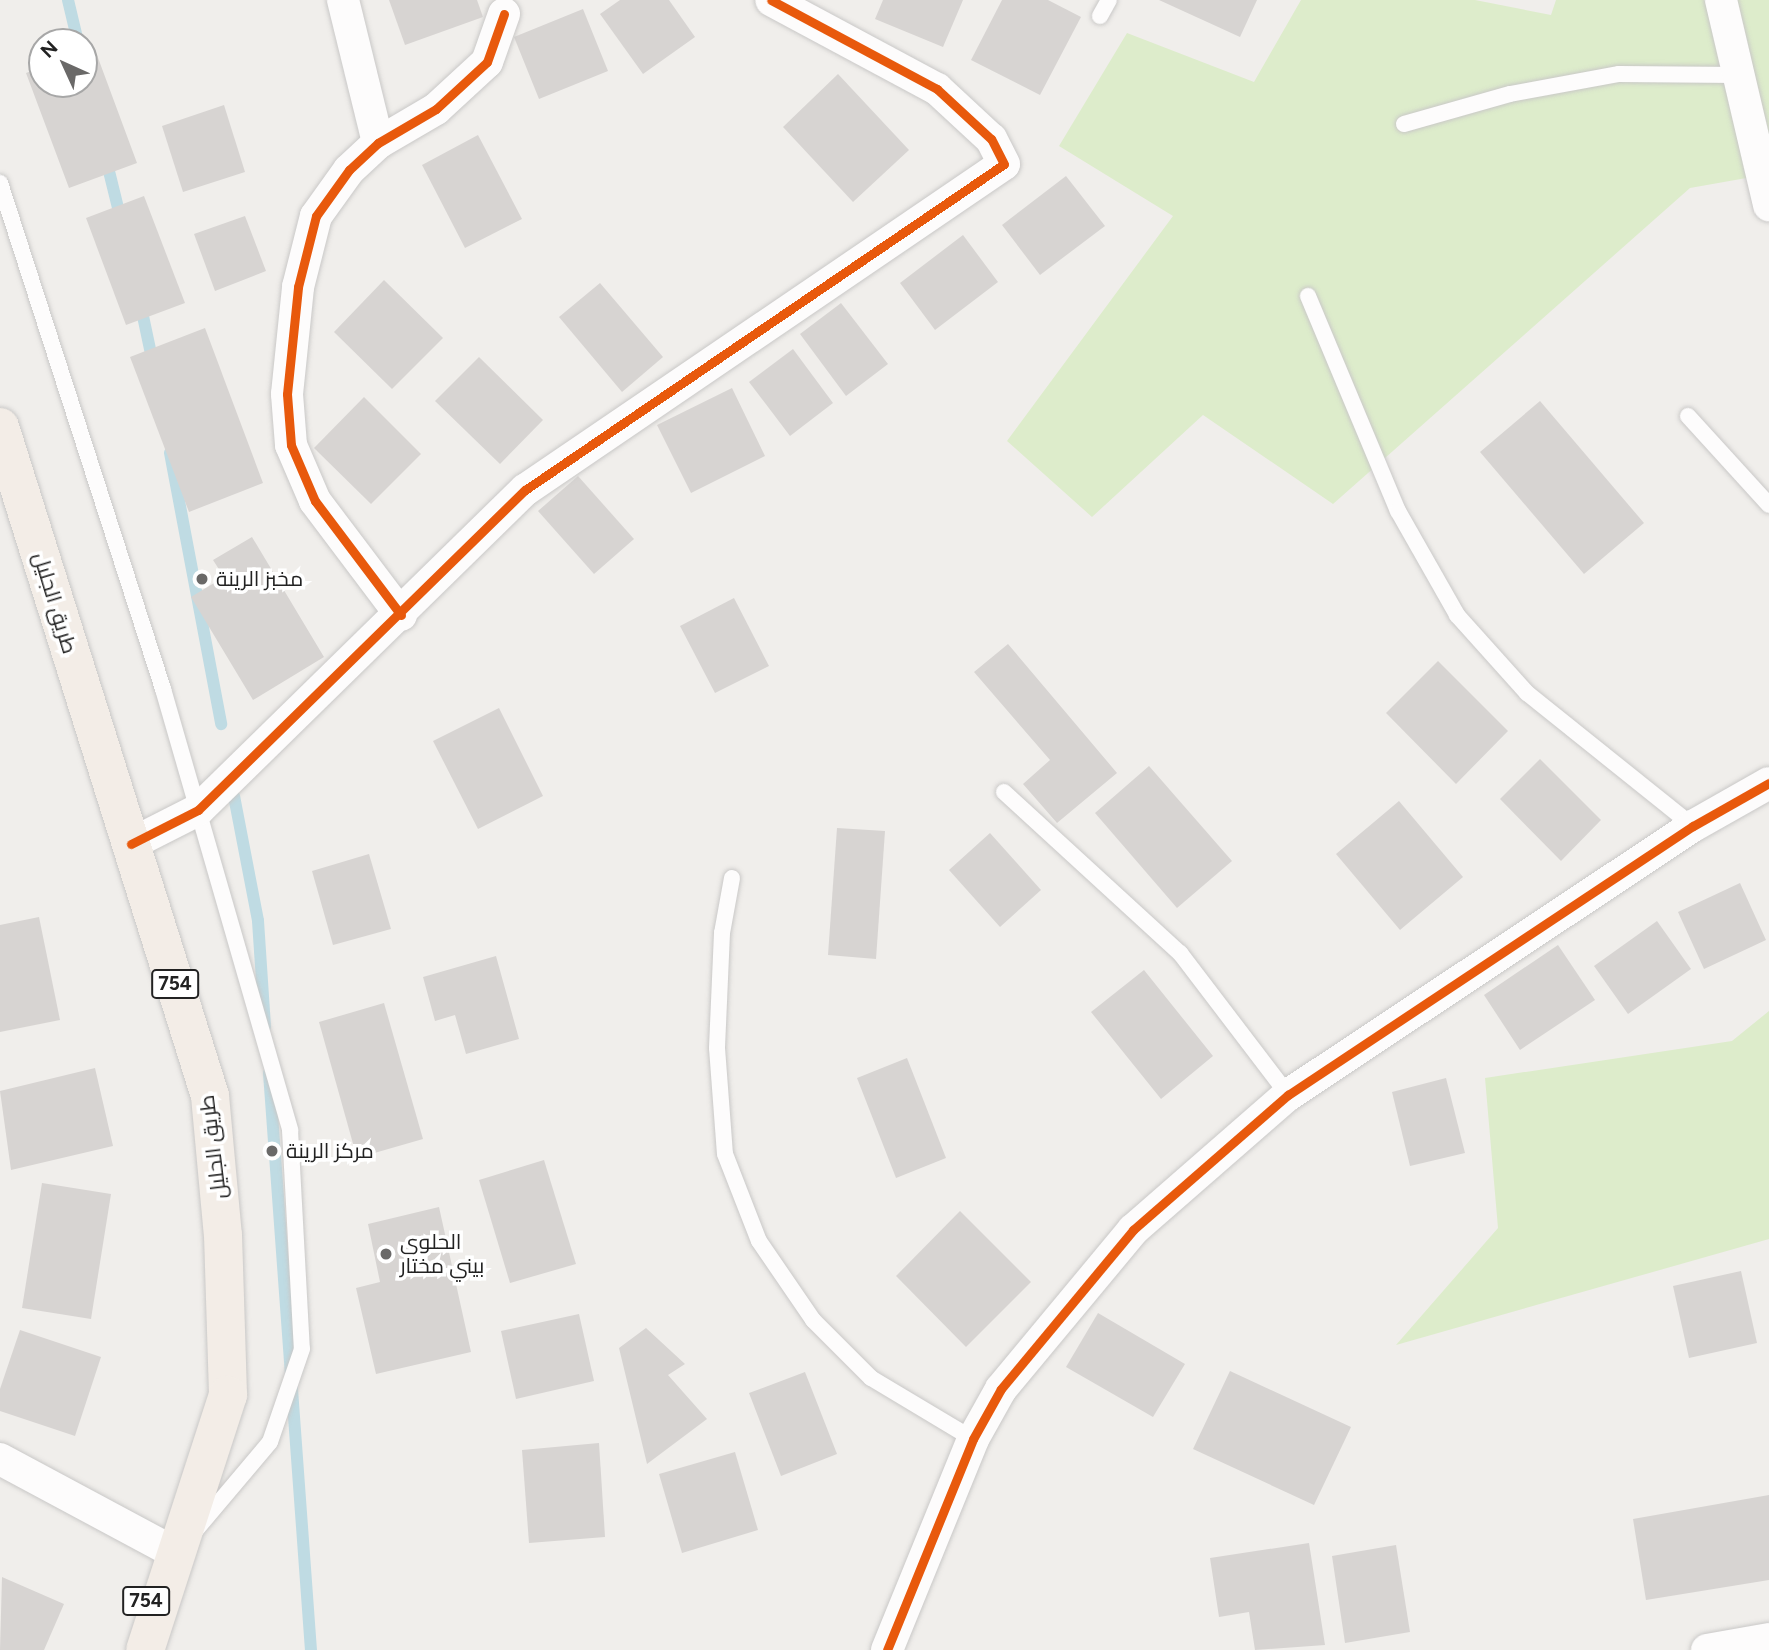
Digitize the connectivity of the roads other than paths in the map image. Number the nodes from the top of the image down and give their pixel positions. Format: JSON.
{"nodes":[{"id":1,"x":342,"y":0,"type":"edge"},
{"id":2,"x":771,"y":0,"type":"edge"},
{"id":3,"x":1108,"y":0,"type":"edge"},
{"id":4,"x":1721,"y":0,"type":"edge"},
{"id":5,"x":504,"y":14,"type":"dead end"},
{"id":6,"x":1100,"y":16,"type":"dead end"},
{"id":7,"x":1738,"y":75,"type":"junction"},
{"id":8,"x":1404,"y":124,"type":"dead end"},
{"id":9,"x":378,"y":143,"type":"junction"},
{"id":10,"x":0,"y":183,"type":"edge"},
{"id":11,"x":1769,"y":205,"type":"edge"},
{"id":12,"x":1308,"y":296,"type":"dead end"},
{"id":13,"x":1688,"y":416,"type":"dead end"},
{"id":14,"x":0,"y":427,"type":"edge"},
{"id":15,"x":1769,"y":505,"type":"edge"},
{"id":16,"x":401,"y":615,"type":"junction"},
{"id":17,"x":1769,"y":783,"type":"edge"},
{"id":18,"x":1004,"y":792,"type":"dead end"},
{"id":19,"x":198,"y":810,"type":"junction"},
{"id":20,"x":1693,"y":826,"type":"junction"},
{"id":21,"x":131,"y":844,"type":"junction"},
{"id":22,"x":733,"y":878,"type":"dead end"},
{"id":23,"x":1287,"y":1095,"type":"junction"},
{"id":24,"x":973,"y":1439,"type":"junction"},
{"id":25,"x":0,"y":1459,"type":"edge"},
{"id":26,"x":177,"y":1554,"type":"junction"},
{"id":27,"x":1769,"y":1639,"type":"edge"},
{"id":28,"x":119,"y":1650,"type":"edge"},
{"id":29,"x":145,"y":1650,"type":"edge"},
{"id":30,"x":887,"y":1650,"type":"edge"},
{"id":31,"x":1707,"y":1650,"type":"edge"}],
"edges":[{"from":1,"to":9,"type":"street"},
{"from":2,"to":16,"type":"street"},
{"from":3,"to":6,"type":"lane"},
{"from":4,"to":7,"type":"street"},
{"from":5,"to":9,"type":"street"},
{"from":7,"to":8,"type":"lane"},
{"from":7,"to":11,"type":"street"},
{"from":9,"to":16,"type":"street"},
{"from":10,"to":19,"type":"lane"},
{"from":12,"to":20,"type":"lane"},
{"from":13,"to":15,"type":"lane"},
{"from":14,"to":21,"type":"main road","name":"طريق الجليل","number":"754"},
{"from":16,"to":19,"type":"street"},
{"from":17,"to":20,"type":"street"},
{"from":18,"to":23,"type":"lane"},
{"from":19,"to":21,"type":"street"},
{"from":19,"to":26,"type":"lane"},
{"from":20,"to":23,"type":"street"},
{"from":21,"to":26,"type":"main road","name":"طريق الجليل","number":"754"},
{"from":22,"to":24,"type":"lane"},
{"from":23,"to":24,"type":"street"},
{"from":24,"to":30,"type":"street"},
{"from":25,"to":26,"type":"street"},
{"from":26,"to":28,"type":"main road","name":"طريق الجليل","number":"754"},
{"from":26,"to":29,"type":"main road","name":"طريق الجليل","number":"754"},
{"from":27,"to":31,"type":"street"}]}
